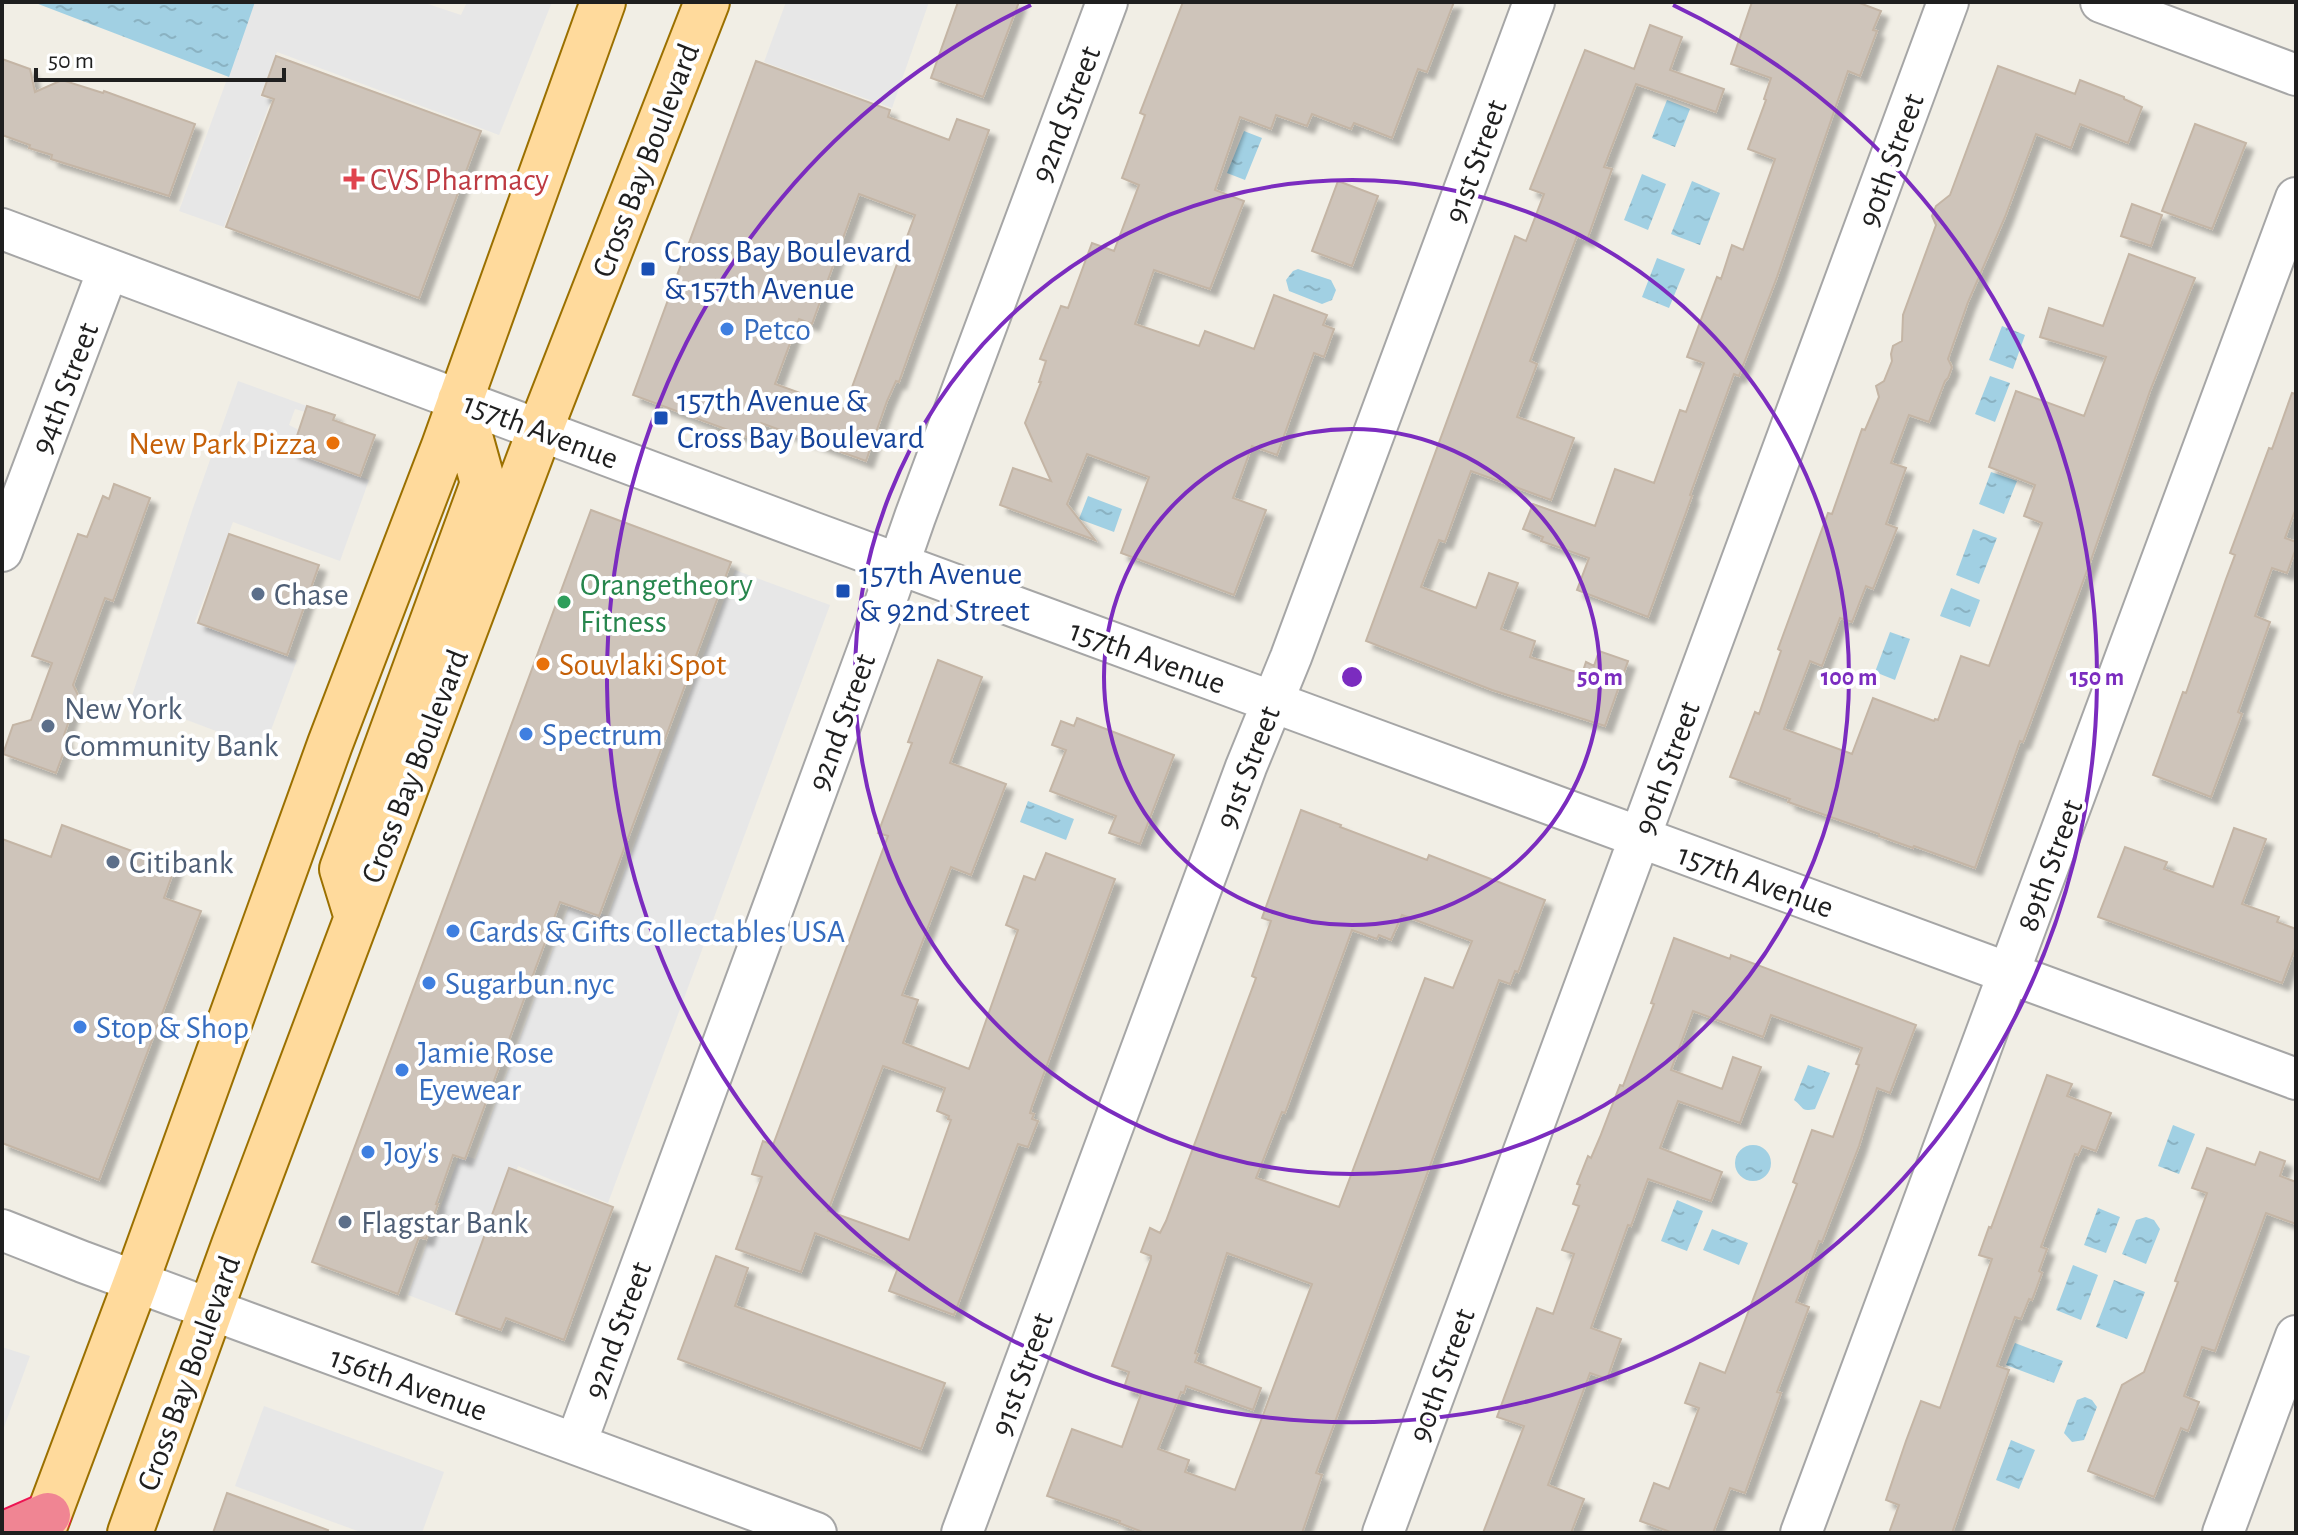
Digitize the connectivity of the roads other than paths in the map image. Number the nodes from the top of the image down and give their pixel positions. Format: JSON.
{"nodes":[{"id":1,"x":603,"y":2,"type":"edge"},
{"id":2,"x":707,"y":2,"type":"edge"},
{"id":3,"x":1107,"y":2,"type":"edge"},
{"id":4,"x":1534,"y":2,"type":"edge"},
{"id":5,"x":1948,"y":2,"type":"edge"},
{"id":6,"x":2101,"y":2,"type":"edge"},
{"id":7,"x":2296,"y":75,"type":"edge"},
{"id":8,"x":2296,"y":198,"type":"edge"},
{"id":9,"x":2,"y":229,"type":"edge"},
{"id":10,"x":108,"y":270,"type":"junction"},
{"id":11,"x":460,"y":400,"type":"junction"},
{"id":12,"x":540,"y":430,"type":"junction"},
{"id":13,"x":2,"y":551,"type":"edge"},
{"id":14,"x":899,"y":564,"type":"junction"},
{"id":15,"x":1272,"y":701,"type":"junction"},
{"id":16,"x":1641,"y":837,"type":"junction"},
{"id":17,"x":357,"y":918,"type":"junction"},
{"id":18,"x":2009,"y":973,"type":"junction"},
{"id":19,"x":2296,"y":1079,"type":"edge"},
{"id":20,"x":2,"y":1230,"type":"edge"},
{"id":21,"x":136,"y":1282,"type":"junction"},
{"id":22,"x":211,"y":1309,"type":"junction"},
{"id":23,"x":2296,"y":1336,"type":"edge"},
{"id":24,"x":576,"y":1443,"type":"junction"},
{"id":25,"x":45,"y":1524,"type":"edge"},
{"id":26,"x":7,"y":1533,"type":"edge"},
{"id":27,"x":130,"y":1533,"type":"edge"},
{"id":28,"x":816,"y":1533,"type":"edge"},
{"id":29,"x":962,"y":1533,"type":"edge"},
{"id":30,"x":1383,"y":1533,"type":"edge"},
{"id":31,"x":1801,"y":1533,"type":"edge"},
{"id":32,"x":2223,"y":1533,"type":"edge"}],
"edges":[{"from":1,"to":11,"type":"main road"},
{"from":2,"to":12,"type":"main road","name":"Cross Bay Boulevard"},
{"from":3,"to":14,"type":"street","name":"92nd Street"},
{"from":4,"to":15,"type":"street","name":"91st Street"},
{"from":5,"to":16,"type":"street","name":"90th Street"},
{"from":6,"to":7,"type":"street"},
{"from":8,"to":18,"type":"street","name":"89th Street"},
{"from":9,"to":10,"type":"street","name":"157th Avenue"},
{"from":10,"to":11,"type":"street","name":"157th Avenue"},
{"from":10,"to":13,"type":"street","name":"94th Street"},
{"from":11,"to":12,"type":"street","name":"157th Avenue"},
{"from":11,"to":17,"type":"main road"},
{"from":11,"to":21,"type":"main road"},
{"from":12,"to":14,"type":"street","name":"157th Avenue"},
{"from":12,"to":17,"type":"main road","name":"Cross Bay Boulevard"},
{"from":14,"to":15,"type":"street","name":"157th Avenue"},
{"from":14,"to":24,"type":"street","name":"92nd Street"},
{"from":15,"to":16,"type":"street","name":"157th Avenue"},
{"from":15,"to":29,"type":"street","name":"91st Street"},
{"from":16,"to":18,"type":"street","name":"157th Avenue"},
{"from":16,"to":30,"type":"street","name":"90th Street"},
{"from":17,"to":22,"type":"main road","name":"Cross Bay Boulevard"},
{"from":18,"to":19,"type":"street","name":"157th Avenue"},
{"from":18,"to":31,"type":"street","name":"89th Street"},
{"from":20,"to":21,"type":"street","name":"156th Avenue"},
{"from":21,"to":22,"type":"street","name":"156th Avenue"},
{"from":21,"to":25,"type":"main road"},
{"from":22,"to":24,"type":"street","name":"156th Avenue"},
{"from":22,"to":27,"type":"main road","name":"Cross Bay Boulevard"},
{"from":23,"to":32,"type":"street"},
{"from":24,"to":28,"type":"street","name":"156th Avenue"},
{"from":25,"to":26,"type":"highway"}]}
